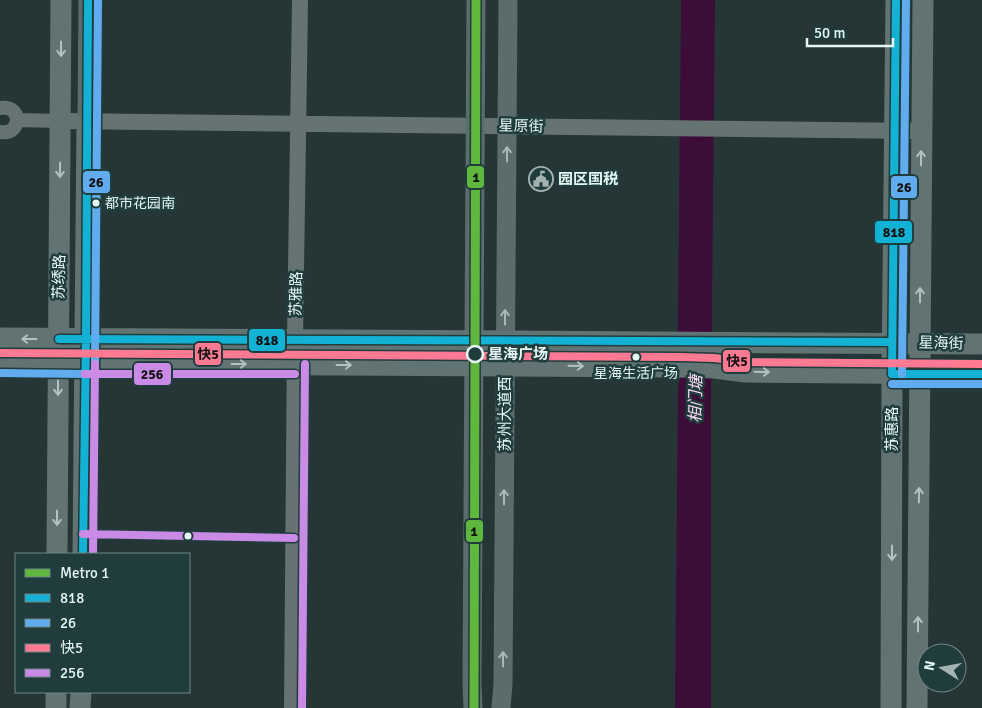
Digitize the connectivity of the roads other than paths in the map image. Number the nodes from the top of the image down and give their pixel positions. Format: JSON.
{"nodes":[{"id":1,"x":61,"y":0,"type":"edge"},
{"id":2,"x":88,"y":0,"type":"edge"},
{"id":3,"x":300,"y":0,"type":"edge"},
{"id":4,"x":476,"y":0,"type":"edge"},
{"id":5,"x":508,"y":0,"type":"edge"},
{"id":6,"x":896,"y":0,"type":"edge"},
{"id":7,"x":923,"y":0,"type":"edge"},
{"id":8,"x":0,"y":108,"type":"edge"},
{"id":9,"x":17,"y":120,"type":"junction"},
{"id":10,"x":61,"y":121,"type":"junction"},
{"id":11,"x":87,"y":122,"type":"junction"},
{"id":12,"x":299,"y":124,"type":"junction"},
{"id":13,"x":476,"y":126,"type":"junction"},
{"id":14,"x":507,"y":126,"type":"junction"},
{"id":15,"x":896,"y":130,"type":"junction"},
{"id":16,"x":922,"y":131,"type":"junction"},
{"id":17,"x":0,"y":132,"type":"edge"},
{"id":18,"x":0,"y":338,"type":"edge"},
{"id":19,"x":59,"y":339,"type":"junction"},
{"id":20,"x":86,"y":339,"type":"junction"},
{"id":21,"x":295,"y":340,"type":"junction"},
{"id":22,"x":474,"y":341,"type":"junction"},
{"id":23,"x":505,"y":341,"type":"junction"},
{"id":24,"x":892,"y":342,"type":"junction"},
{"id":25,"x":920,"y":343,"type":"junction"},
{"id":26,"x":982,"y":344,"type":"edge"},
{"id":27,"x":0,"y":363,"type":"edge"},
{"id":28,"x":58,"y":364,"type":"junction"},
{"id":29,"x":85,"y":364,"type":"junction"},
{"id":30,"x":295,"y":364,"type":"junction"},
{"id":31,"x":474,"y":365,"type":"junction"},
{"id":32,"x":505,"y":365,"type":"junction"},
{"id":33,"x":892,"y":374,"type":"junction"},
{"id":34,"x":920,"y":374,"type":"junction"},
{"id":35,"x":982,"y":374,"type":"edge"},
{"id":36,"x":57,"y":553,"type":"edge"},
{"id":37,"x":83,"y":553,"type":"edge"},
{"id":38,"x":56,"y":693,"type":"edge"},
{"id":39,"x":81,"y":693,"type":"edge"},
{"id":40,"x":56,"y":708,"type":"edge"},
{"id":41,"x":80,"y":708,"type":"edge"},
{"id":42,"x":292,"y":708,"type":"edge"},
{"id":43,"x":473,"y":708,"type":"edge"},
{"id":44,"x":501,"y":708,"type":"edge"},
{"id":45,"x":892,"y":708,"type":"edge"},
{"id":46,"x":917,"y":708,"type":"edge"}],
"edges":[{"from":1,"to":10,"type":"main road","name":"苏绣路","one_way":true},
{"from":2,"to":11,"type":"main road","name":"苏绣路"},
{"from":3,"to":12,"type":"street","name":"苏雅路"},
{"from":4,"to":13,"type":"main road","name":"苏州大道西"},
{"from":5,"to":14,"type":"main road","name":"苏州大道西"},
{"from":6,"to":15,"type":"main road","name":"苏惠路"},
{"from":7,"to":16,"type":"main road","name":"苏惠路"},
{"from":8,"to":9,"type":"street"},
{"from":9,"to":10,"type":"street"},
{"from":9,"to":17,"type":"street"},
{"from":10,"to":11,"type":"street","name":"星原街"},
{"from":10,"to":19,"type":"main road","name":"苏绣路","one_way":true},
{"from":11,"to":12,"type":"street","name":"星原街"},
{"from":11,"to":20,"type":"main road","name":"苏绣路"},
{"from":12,"to":13,"type":"street","name":"星原街"},
{"from":12,"to":21,"type":"street","name":"苏雅路"},
{"from":13,"to":14,"type":"street","name":"星原街"},
{"from":13,"to":22,"type":"main road","name":"苏州大道西"},
{"from":14,"to":15,"type":"street","name":"星原街"},
{"from":23,"to":14,"type":"main road","name":"苏州大道西","one_way":true},
{"from":15,"to":16,"type":"street","name":"星原街"},
{"from":15,"to":24,"type":"main road","name":"苏惠路"},
{"from":25,"to":16,"type":"main road","name":"苏惠路","one_way":true},
{"from":19,"to":18,"type":"main road","name":"星海街","one_way":true},
{"from":19,"to":20,"type":"main road","name":"星海街"},
{"from":19,"to":28,"type":"main road","name":"苏绣路"},
{"from":20,"to":21,"type":"main road","name":"星海街"},
{"from":20,"to":29,"type":"main road","name":"苏绣路"},
{"from":21,"to":22,"type":"main road","name":"星海街"},
{"from":21,"to":30,"type":"street","name":"苏雅路"},
{"from":22,"to":23,"type":"main road","name":"星海街"},
{"from":22,"to":31,"type":"main road","name":"苏州大道西"},
{"from":23,"to":24,"type":"main road","name":"星海街"},
{"from":23,"to":32,"type":"main road","name":"苏州大道西"},
{"from":24,"to":25,"type":"main road","name":"星海街"},
{"from":24,"to":33,"type":"main road","name":"苏惠路"},
{"from":25,"to":26,"type":"main road","name":"星海街"},
{"from":25,"to":34,"type":"main road","name":"苏惠路"},
{"from":27,"to":28,"type":"main road","name":"星海街"},
{"from":28,"to":29,"type":"main road","name":"星海街"},
{"from":28,"to":36,"type":"main road","name":"苏绣路","one_way":true},
{"from":29,"to":30,"type":"main road","name":"星海街","one_way":true},
{"from":29,"to":37,"type":"main road","name":"苏绣路"},
{"from":30,"to":31,"type":"main road","name":"星海街","one_way":true},
{"from":30,"to":42,"type":"street","name":"苏雅路"},
{"from":31,"to":32,"type":"main road","name":"星海街"},
{"from":31,"to":43,"type":"main road","name":"苏州大道西"},
{"from":32,"to":33,"type":"main road","name":"星海街","one_way":true},
{"from":44,"to":32,"type":"main road","name":"苏州大道西","one_way":true},
{"from":33,"to":34,"type":"main road","name":"星海街"},
{"from":33,"to":45,"type":"main road","name":"苏惠路","one_way":true},
{"from":34,"to":35,"type":"main road","name":"星海街"},
{"from":46,"to":34,"type":"main road","name":"苏惠路","one_way":true},
{"from":38,"to":40,"type":"main road"},
{"from":39,"to":41,"type":"main road"}]}
